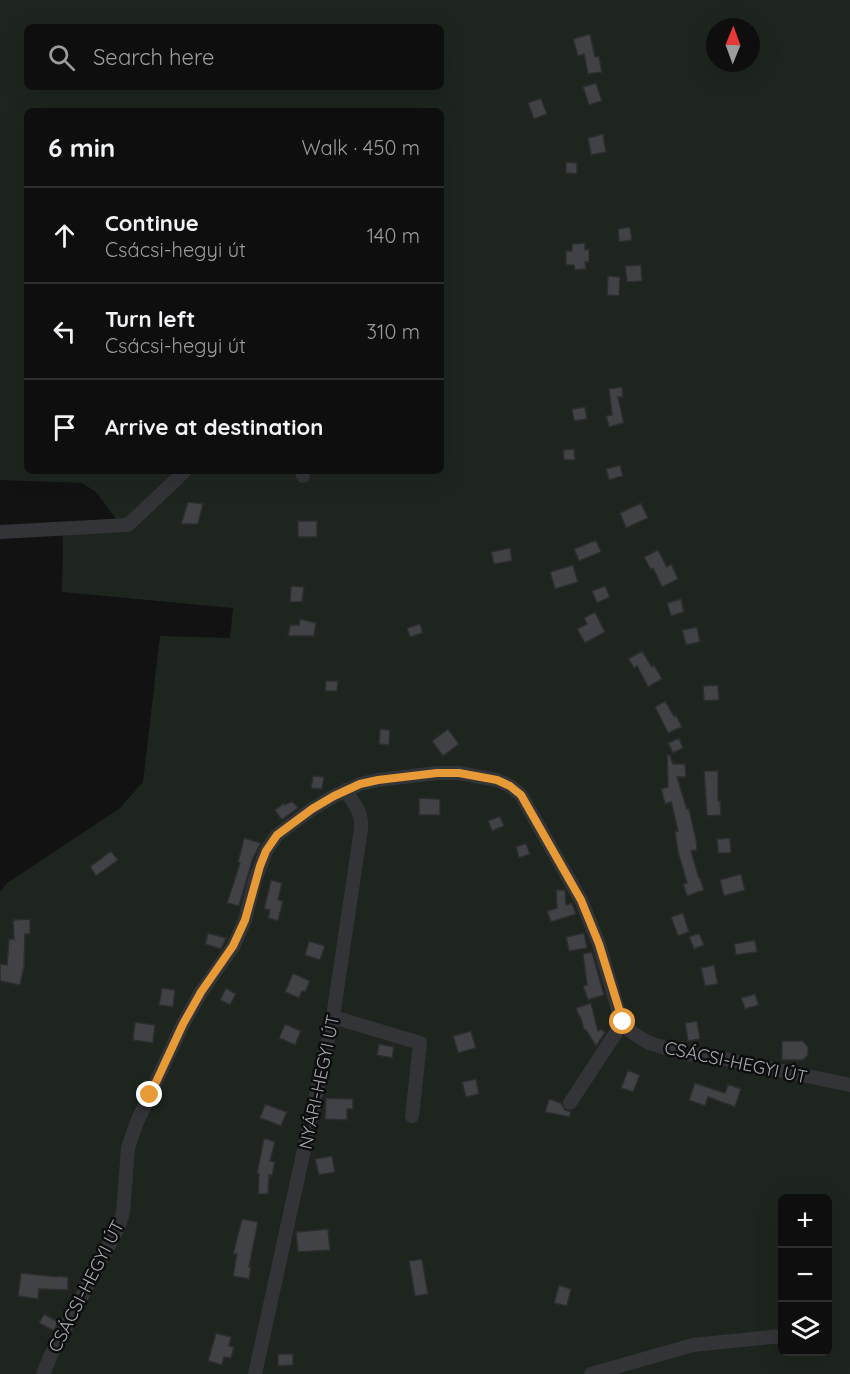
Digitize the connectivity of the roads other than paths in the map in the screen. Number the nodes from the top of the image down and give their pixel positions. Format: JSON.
{"nodes":[{"id":1,"x":182,"y":474,"type":"edge"},
{"id":2,"x":0,"y":532,"type":"edge"},
{"id":3,"x":345,"y":790,"type":"junction"},
{"id":4,"x":333,"y":1017,"type":"junction"},
{"id":5,"x":623,"y":1022,"type":"junction"},
{"id":6,"x":850,"y":1085,"type":"edge"},
{"id":7,"x":570,"y":1103,"type":"dead end"},
{"id":8,"x":412,"y":1116,"type":"dead end"},
{"id":9,"x":778,"y":1336,"type":"edge"},
{"id":10,"x":43,"y":1374,"type":"edge"},
{"id":11,"x":255,"y":1374,"type":"edge"},
{"id":12,"x":591,"y":1374,"type":"edge"}],
"edges":[{"from":1,"to":2,"type":"street"},
{"from":3,"to":4,"type":"street","name":"NYÁRI-HEGYI ÚT"},
{"from":3,"to":5,"type":"street","name":"CSÁCSI-HEGYI ÚT"},
{"from":3,"to":10,"type":"street","name":"CSÁCSI-HEGYI ÚT"},
{"from":4,"to":8,"type":"street"},
{"from":4,"to":11,"type":"street","name":"NYÁRI-HEGYI ÚT"},
{"from":5,"to":6,"type":"street","name":"CSÁCSI-HEGYI ÚT"},
{"from":5,"to":7,"type":"street"},
{"from":9,"to":12,"type":"street"}]}
